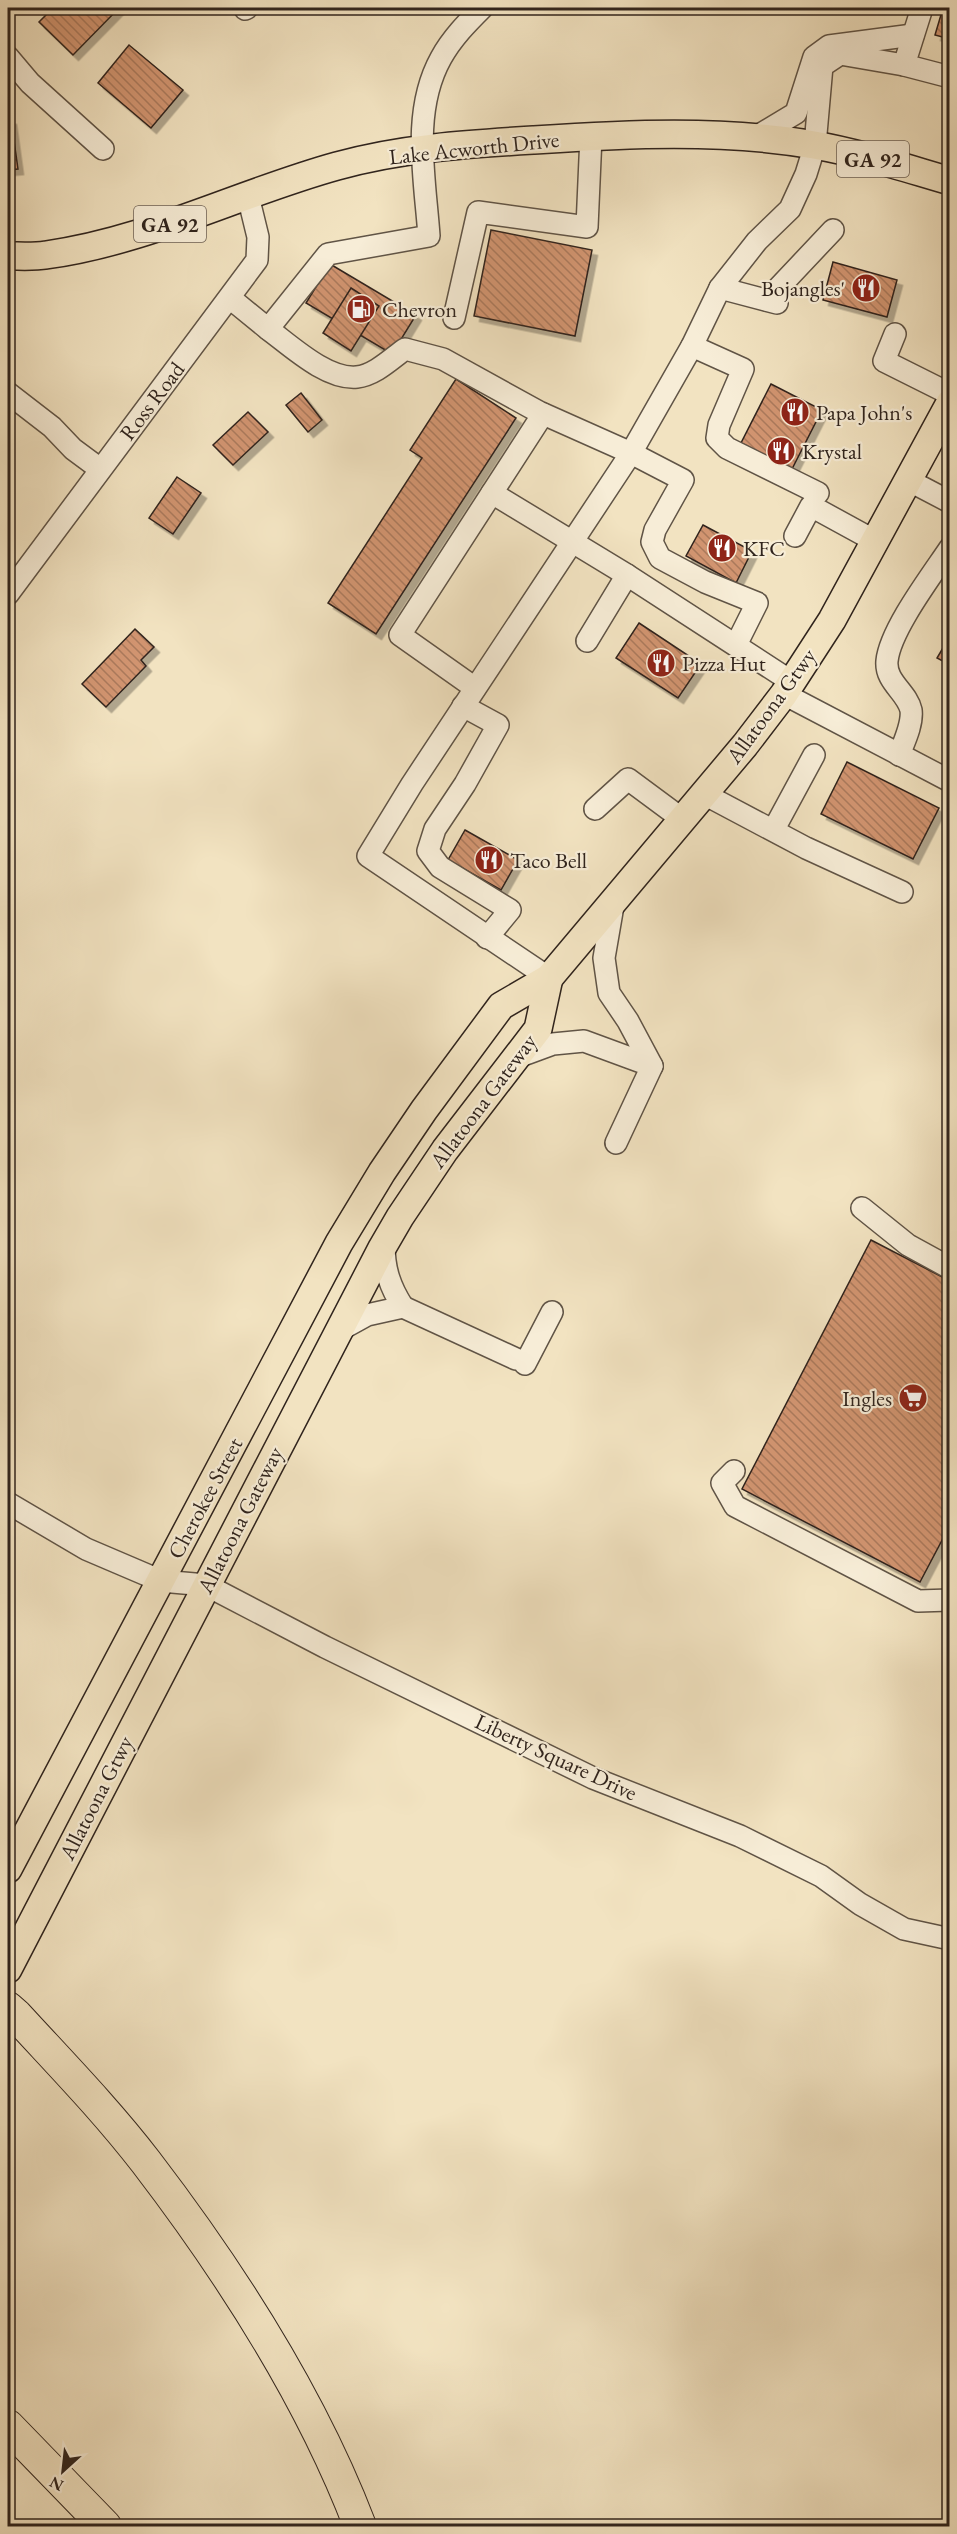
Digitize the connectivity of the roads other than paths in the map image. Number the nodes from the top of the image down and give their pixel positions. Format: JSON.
{"nodes":[{"id":1,"x":482,"y":8,"type":"edge"},
{"id":2,"x":922,"y":8,"type":"edge"},
{"id":3,"x":913,"y":35,"type":"junction"},
{"id":4,"x":8,"y":57,"type":"edge"},
{"id":5,"x":904,"y":65,"type":"junction"},
{"id":6,"x":950,"y":77,"type":"edge"},
{"id":7,"x":591,"y":136,"type":"junction"},
{"id":8,"x":756,"y":137,"type":"junction"},
{"id":9,"x":814,"y":145,"type":"junction"},
{"id":10,"x":103,"y":149,"type":"dead end"},
{"id":11,"x":423,"y":150,"type":"junction"},
{"id":12,"x":943,"y":182,"type":"edge"},
{"id":13,"x":248,"y":196,"type":"junction"},
{"id":14,"x":833,"y":230,"type":"dead end"},
{"id":15,"x":8,"y":256,"type":"edge"},
{"id":16,"x":720,"y":288,"type":"junction"},
{"id":17,"x":230,"y":298,"type":"junction"},
{"id":18,"x":454,"y":318,"type":"dead end"},
{"id":19,"x":268,"y":329,"type":"junction"},
{"id":20,"x":895,"y":334,"type":"dead end"},
{"id":21,"x":692,"y":346,"type":"junction"},
{"id":22,"x":8,"y":393,"type":"edge"},
{"id":23,"x":950,"y":394,"type":"edge"},
{"id":24,"x":950,"y":403,"type":"edge"},
{"id":25,"x":543,"y":414,"type":"junction"},
{"id":26,"x":632,"y":453,"type":"junction"},
{"id":27,"x":100,"y":469,"type":"junction"},
{"id":28,"x":908,"y":480,"type":"junction"},
{"id":29,"x":492,"y":493,"type":"junction"},
{"id":30,"x":818,"y":493,"type":"dead end"},
{"id":31,"x":950,"y":502,"type":"edge"},
{"id":32,"x":795,"y":536,"type":"dead end"},
{"id":33,"x":875,"y":541,"type":"junction"},
{"id":34,"x":573,"y":543,"type":"junction"},
{"id":35,"x":950,"y":548,"type":"edge"},
{"id":36,"x":627,"y":575,"type":"junction"},
{"id":37,"x":8,"y":591,"type":"edge"},
{"id":38,"x":587,"y":641,"type":"dead end"},
{"id":39,"x":736,"y":645,"type":"junction"},
{"id":40,"x":475,"y":688,"type":"junction"},
{"id":41,"x":788,"y":688,"type":"junction"},
{"id":42,"x":463,"y":706,"type":"junction"},
{"id":43,"x":814,"y":755,"type":"dead end"},
{"id":44,"x":900,"y":755,"type":"junction"},
{"id":45,"x":950,"y":781,"type":"edge"},
{"id":46,"x":704,"y":794,"type":"junction"},
{"id":47,"x":595,"y":808,"type":"dead end"},
{"id":48,"x":682,"y":819,"type":"junction"},
{"id":49,"x":774,"y":829,"type":"junction"},
{"id":50,"x":902,"y":892,"type":"dead end"},
{"id":51,"x":614,"y":900,"type":"junction"},
{"id":52,"x":487,"y":938,"type":"junction"},
{"id":53,"x":549,"y":978,"type":"junction"},
{"id":54,"x":515,"y":1058,"type":"junction"},
{"id":55,"x":652,"y":1066,"type":"junction"},
{"id":56,"x":616,"y":1143,"type":"dead end"},
{"id":57,"x":862,"y":1208,"type":"dead end"},
{"id":58,"x":384,"y":1245,"type":"junction"},
{"id":59,"x":950,"y":1268,"type":"edge"},
{"id":60,"x":403,"y":1307,"type":"junction"},
{"id":61,"x":552,"y":1312,"type":"dead end"},
{"id":62,"x":338,"y":1330,"type":"junction"},
{"id":63,"x":248,"y":1415,"type":"joint"},
{"id":64,"x":734,"y":1471,"type":"dead end"},
{"id":65,"x":8,"y":1503,"type":"edge"},
{"id":66,"x":161,"y":1581,"type":"junction"},
{"id":67,"x":206,"y":1585,"type":"junction"},
{"id":68,"x":950,"y":1600,"type":"edge"},
{"id":69,"x":184,"y":1628,"type":"joint"},
{"id":70,"x":8,"y":1869,"type":"edge"},
{"id":71,"x":950,"y":1939,"type":"edge"},
{"id":72,"x":8,"y":1969,"type":"edge"},
{"id":73,"x":8,"y":2008,"type":"edge"},
{"id":74,"x":8,"y":2426,"type":"edge"},
{"id":75,"x":105,"y":2526,"type":"edge"},
{"id":76,"x":360,"y":2526,"type":"edge"}],
"edges":[{"from":1,"to":11,"type":"street"},
{"from":2,"to":3,"type":"street"},
{"from":3,"to":5,"type":"street"},
{"from":3,"to":8,"type":"street"},
{"from":4,"to":10,"type":"street"},
{"from":5,"to":6,"type":"street"},
{"from":5,"to":9,"type":"street"},
{"from":7,"to":8,"type":"main road","name":"Lake Acworth Drive","number":"GA 92"},
{"from":7,"to":11,"type":"main road","name":"Lake Acworth Drive","number":"GA 92"},
{"from":7,"to":18,"type":"street"},
{"from":8,"to":9,"type":"main road","name":"Lake Acworth Drive","number":"GA 92"},
{"from":9,"to":12,"type":"main road","name":"Lake Acworth Drive","number":"GA 92"},
{"from":9,"to":16,"type":"street"},
{"from":11,"to":13,"type":"main road","name":"Lake Acworth Drive","number":"GA 92"},
{"from":11,"to":19,"type":"street"},
{"from":13,"to":15,"type":"main road","name":"Lake Acworth Drive","number":"GA 92"},
{"from":13,"to":17,"type":"street","name":"Ross Road"},
{"from":14,"to":16,"type":"street"},
{"from":16,"to":21,"type":"street"},
{"from":17,"to":19,"type":"street"},
{"from":17,"to":27,"type":"street","name":"Ross Road"},
{"from":19,"to":25,"type":"street"},
{"from":20,"to":23,"type":"street"},
{"from":21,"to":26,"type":"street"},
{"from":21,"to":30,"type":"street"},
{"from":22,"to":27,"type":"street"},
{"from":24,"to":28,"type":"main road","name":"Allatoona Gtwy"},
{"from":25,"to":26,"type":"street"},
{"from":25,"to":29,"type":"street"},
{"from":26,"to":34,"type":"street"},
{"from":26,"to":39,"type":"street"},
{"from":27,"to":37,"type":"street","name":"Ross Road"},
{"from":28,"to":31,"type":"street"},
{"from":28,"to":33,"type":"main road","name":"Allatoona Gtwy"},
{"from":29,"to":34,"type":"street"},
{"from":29,"to":40,"type":"street"},
{"from":32,"to":33,"type":"street"},
{"from":33,"to":41,"type":"main road","name":"Allatoona Gtwy"},
{"from":34,"to":36,"type":"street"},
{"from":34,"to":40,"type":"street"},
{"from":35,"to":44,"type":"street"},
{"from":36,"to":38,"type":"street"},
{"from":36,"to":39,"type":"street"},
{"from":39,"to":41,"type":"street"},
{"from":40,"to":42,"type":"street"},
{"from":41,"to":44,"type":"street"},
{"from":41,"to":46,"type":"main road","name":"Allatoona Gtwy"},
{"from":42,"to":52,"type":"street"},
{"from":42,"to":52,"type":"street"},
{"from":43,"to":49,"type":"street"},
{"from":44,"to":45,"type":"street"},
{"from":46,"to":48,"type":"main road","name":"Allatoona Gtwy"},
{"from":46,"to":49,"type":"street"},
{"from":47,"to":48,"type":"street"},
{"from":48,"to":51,"type":"main road","name":"Allatoona Gtwy"},
{"from":49,"to":50,"type":"street"},
{"from":51,"to":53,"type":"main road","name":"Allatoona Gtwy"},
{"from":51,"to":55,"type":"street"},
{"from":52,"to":53,"type":"street"},
{"from":53,"to":54,"type":"main road","name":"Allatoona Gateway"},
{"from":53,"to":63,"type":"main road","name":"Allatoona Gateway"},
{"from":54,"to":55,"type":"street"},
{"from":54,"to":58,"type":"main road","name":"Allatoona Gateway"},
{"from":55,"to":56,"type":"street"},
{"from":57,"to":59,"type":"street"},
{"from":58,"to":60,"type":"street"},
{"from":58,"to":62,"type":"main road","name":"Allatoona Gateway"},
{"from":60,"to":61,"type":"street"},
{"from":60,"to":62,"type":"street"},
{"from":62,"to":67,"type":"main road","name":"Allatoona Gateway"},
{"from":63,"to":66,"type":"main road","name":"Cherokee Street"},
{"from":64,"to":68,"type":"street"},
{"from":65,"to":66,"type":"street","name":"Liberty Square Drive"},
{"from":66,"to":67,"type":"street","name":"Liberty Square Drive"},
{"from":66,"to":70,"type":"main road","name":"Allatoona Gateway"},
{"from":67,"to":69,"type":"main road","name":"Allatoona Gateway"},
{"from":67,"to":71,"type":"street","name":"Liberty Square Drive"},
{"from":69,"to":72,"type":"main road","name":"Allatoona Gtwy"},
{"from":73,"to":76,"type":"highway"},
{"from":74,"to":75,"type":"highway"}]}
